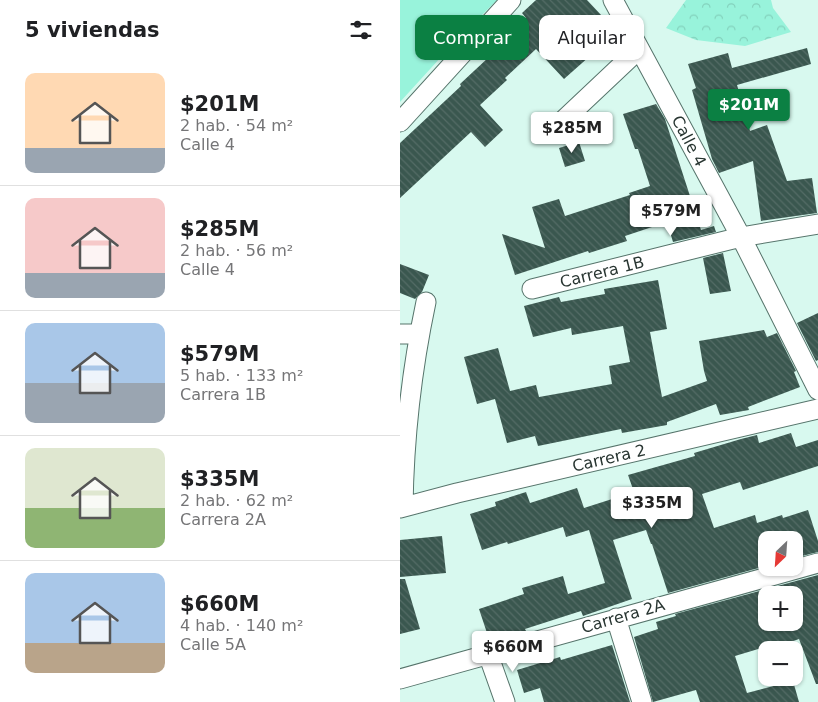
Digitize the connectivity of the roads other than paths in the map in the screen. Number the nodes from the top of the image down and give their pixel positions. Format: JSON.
{"nodes":[{"id":1,"x":511,"y":0,"type":"edge"},
{"id":2,"x":613,"y":0,"type":"edge"},
{"id":3,"x":621,"y":15,"type":"edge"},
{"id":4,"x":644,"y":58,"type":"edge"},
{"id":5,"x":627,"y":60,"type":"edge"},
{"id":6,"x":400,"y":122,"type":"edge"},
{"id":7,"x":551,"y":132,"type":"dead end"},
{"id":8,"x":818,"y":224,"type":"edge"},
{"id":9,"x":741,"y":237,"type":"junction"},
{"id":10,"x":532,"y":289,"type":"dead end"},
{"id":11,"x":426,"y":302,"type":"dead end"},
{"id":12,"x":400,"y":334,"type":"edge"},
{"id":13,"x":419,"y":334,"type":"junction"},
{"id":14,"x":818,"y":390,"type":"edge"},
{"id":15,"x":818,"y":409,"type":"edge"},
{"id":16,"x":402,"y":508,"type":"edge"},
{"id":17,"x":818,"y":563,"type":"edge"},
{"id":18,"x":616,"y":618,"type":"junction"},
{"id":19,"x":488,"y":654,"type":"junction"},
{"id":20,"x":400,"y":679,"type":"edge"},
{"id":21,"x":505,"y":702,"type":"edge"},
{"id":22,"x":642,"y":702,"type":"edge"}],
"edges":[{"from":1,"to":6,"type":"street"},
{"from":2,"to":3,"type":"street","name":"Calle 4"},
{"from":4,"to":9,"type":"street","name":"Calle 4"},
{"from":5,"to":7,"type":"street"},
{"from":8,"to":9,"type":"street","name":"Carrera 1B"},
{"from":9,"to":10,"type":"street","name":"Carrera 1B"},
{"from":9,"to":14,"type":"street","name":"Calle 4"},
{"from":11,"to":13,"type":"street"},
{"from":12,"to":13,"type":"street"},
{"from":13,"to":16,"type":"street"},
{"from":15,"to":16,"type":"street","name":"Carrera 2"},
{"from":17,"to":18,"type":"street","name":"Carrera 2A"},
{"from":18,"to":19,"type":"street","name":"Carrera 2A"},
{"from":18,"to":22,"type":"street"},
{"from":19,"to":20,"type":"street","name":"Carrera 2A"},
{"from":19,"to":21,"type":"street"}]}
